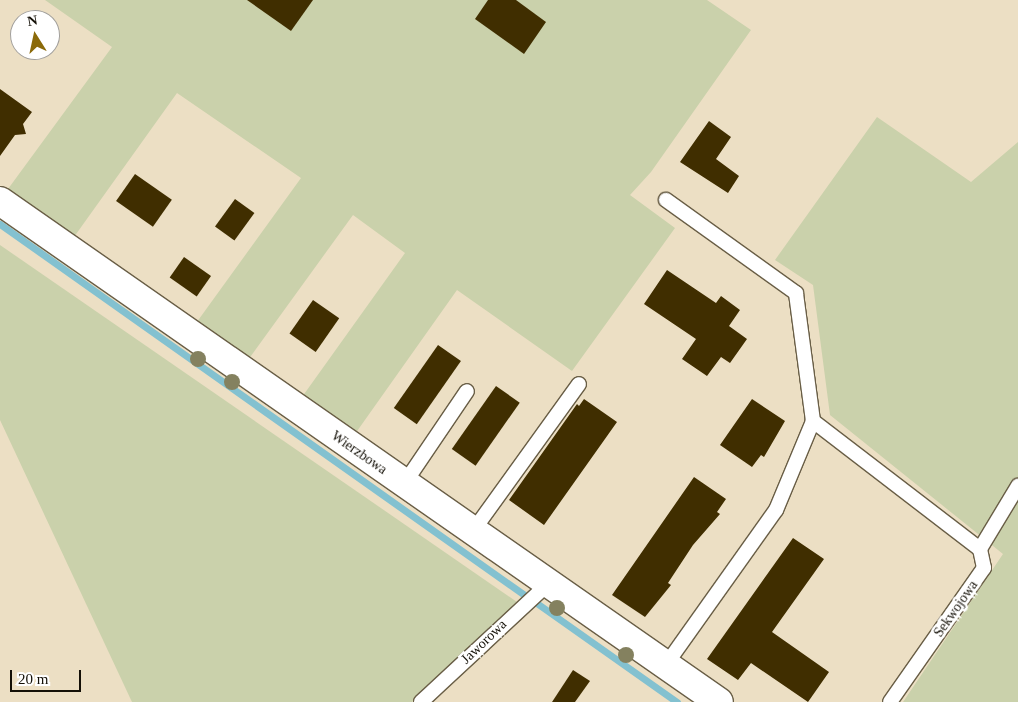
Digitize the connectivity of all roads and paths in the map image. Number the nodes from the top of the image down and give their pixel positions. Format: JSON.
{"nodes":[{"id":1,"x":666,"y":200,"type":"dead end"},
{"id":2,"x":0,"y":201,"type":"edge"},
{"id":3,"x":578,"y":384,"type":"dead end"},
{"id":4,"x":467,"y":391,"type":"dead end"},
{"id":5,"x":813,"y":421,"type":"junction"},
{"id":6,"x":404,"y":484,"type":"junction"},
{"id":7,"x":1018,"y":486,"type":"edge"},
{"id":8,"x":473,"y":531,"type":"junction"},
{"id":9,"x":980,"y":550,"type":"junction"},
{"id":10,"x":548,"y":584,"type":"junction"},
{"id":11,"x":664,"y":666,"type":"junction"},
{"id":12,"x":421,"y":702,"type":"edge"},
{"id":13,"x":719,"y":702,"type":"edge"},
{"id":14,"x":890,"y":702,"type":"edge"}],
"edges":[{"from":1,"to":5,"type":"lane"},
{"from":2,"to":6,"type":"street","name":"Wierzbowa"},
{"from":3,"to":8,"type":"lane"},
{"from":4,"to":6,"type":"lane"},
{"from":5,"to":9,"type":"lane"},
{"from":5,"to":11,"type":"lane"},
{"from":6,"to":8,"type":"street","name":"Wierzbowa"},
{"from":7,"to":9,"type":"lane"},
{"from":8,"to":10,"type":"street","name":"Wierzbowa"},
{"from":9,"to":14,"type":"lane","name":"Sekwojowa"},
{"from":10,"to":11,"type":"street","name":"Wierzbowa"},
{"from":10,"to":12,"type":"lane","name":"Jaworowa"},
{"from":11,"to":13,"type":"street","name":"Wierzbowa"}]}
